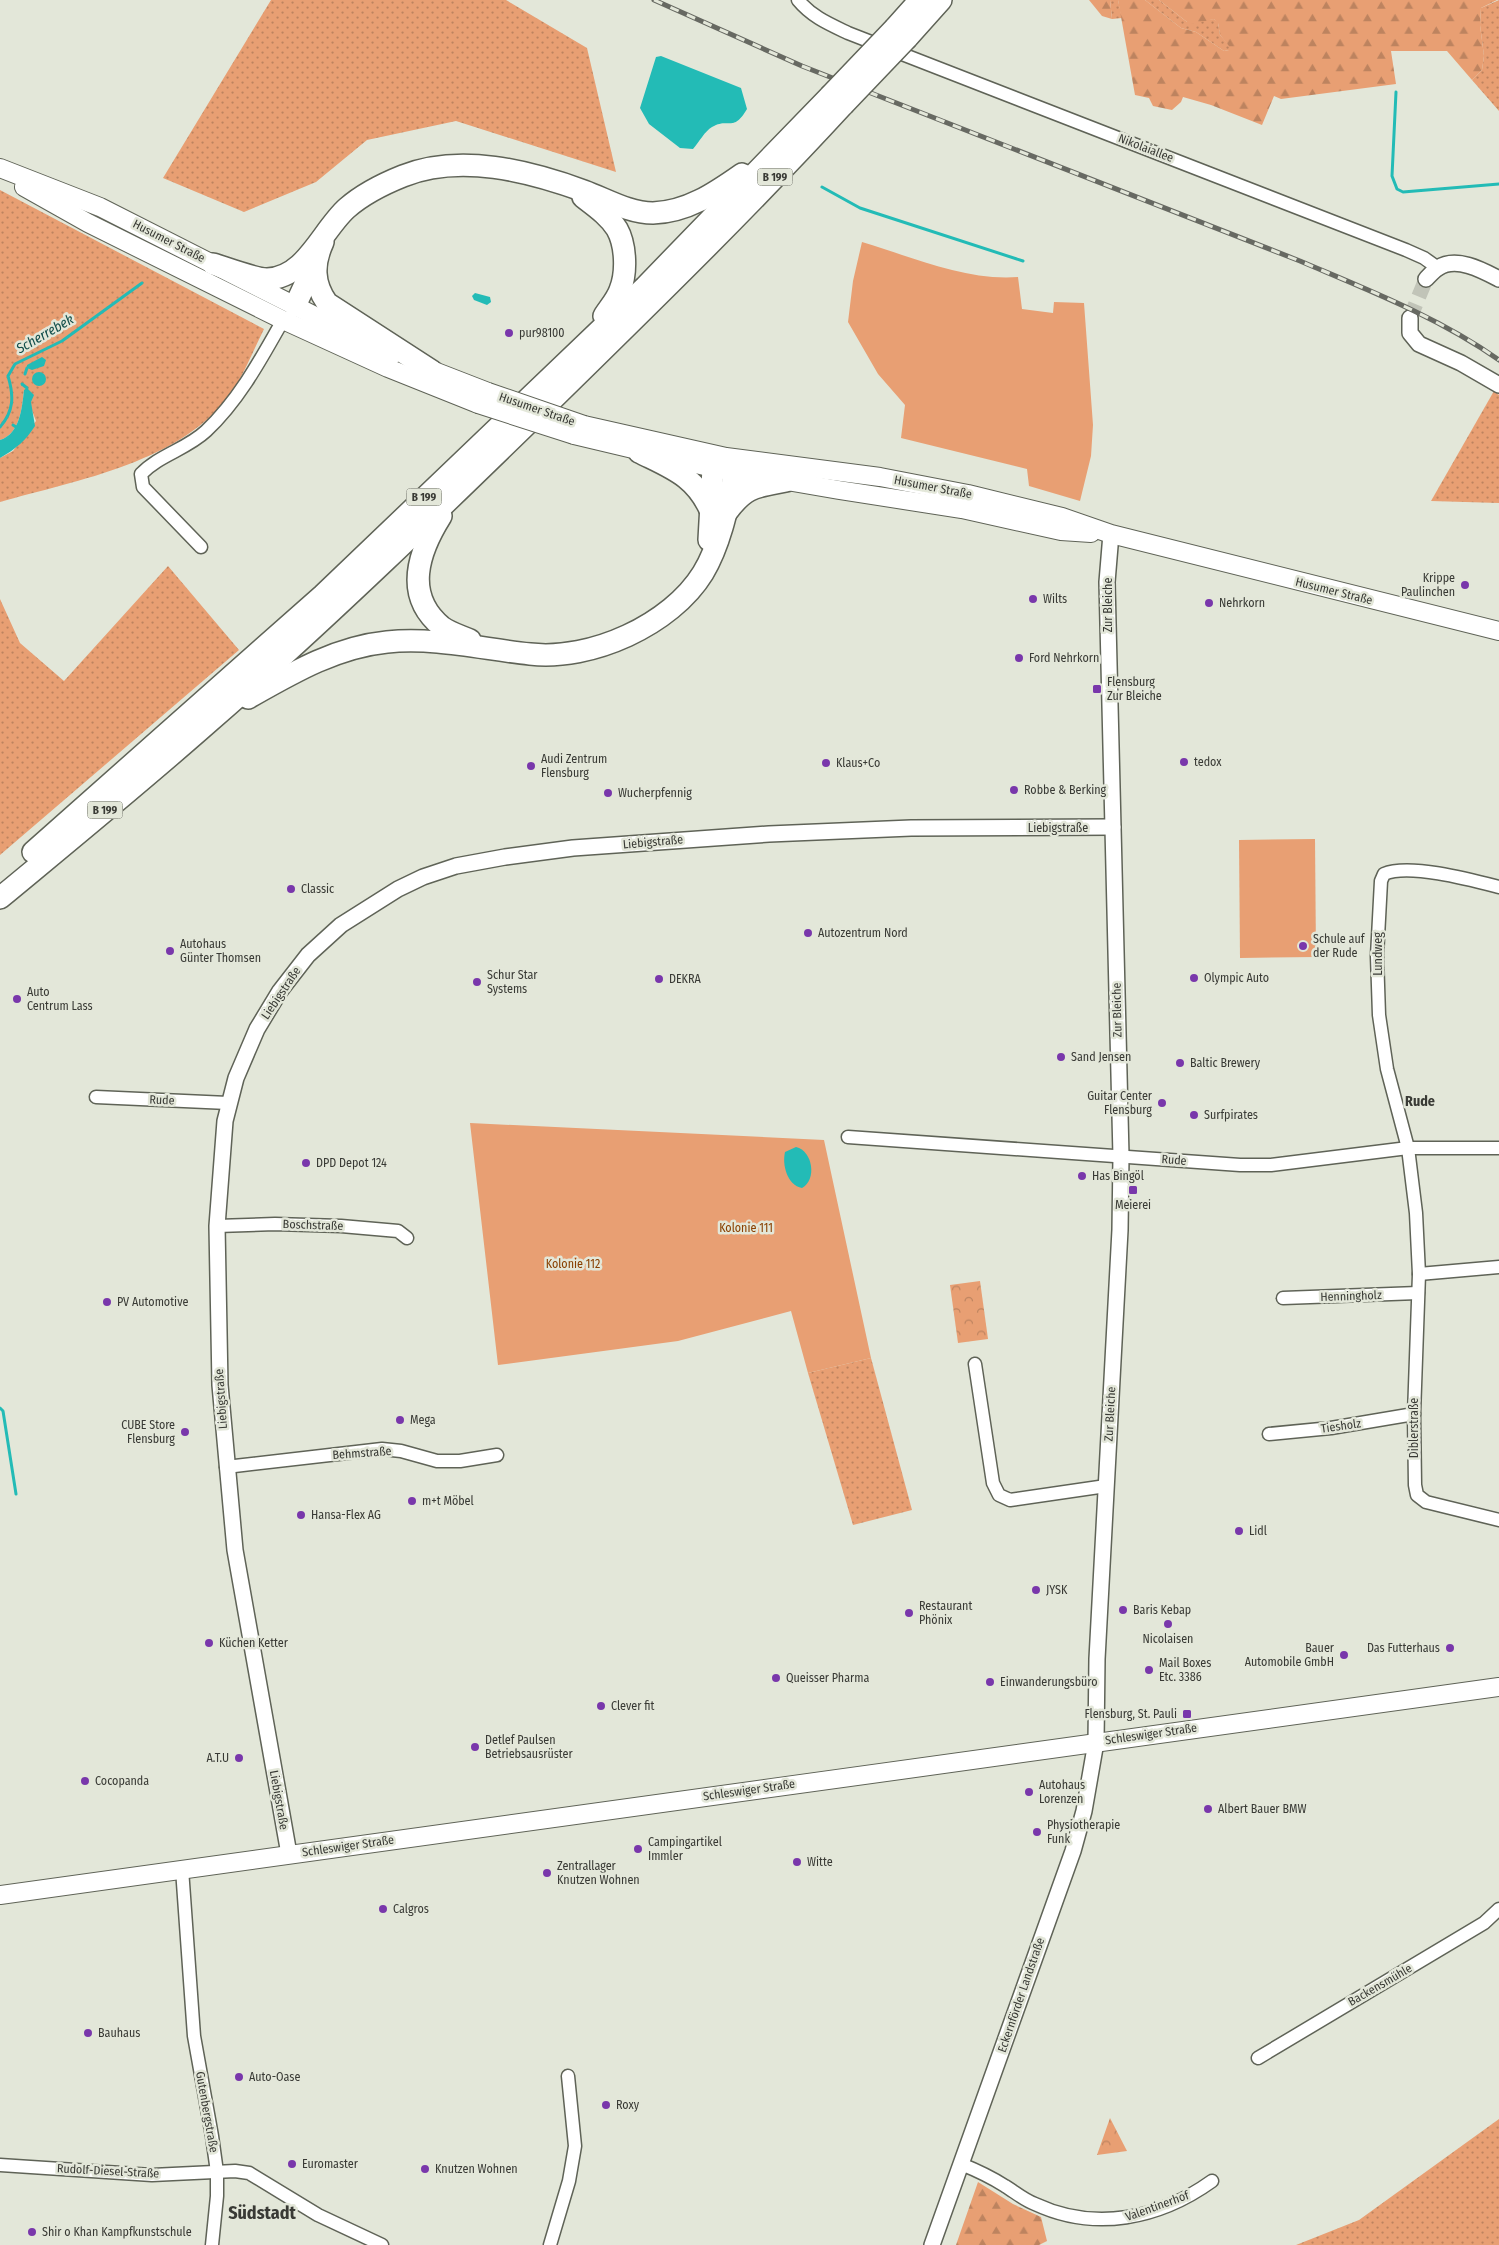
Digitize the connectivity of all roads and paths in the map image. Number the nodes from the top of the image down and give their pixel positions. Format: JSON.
{"nodes":[{"id":1,"x":798,"y":0,"type":"edge"},
{"id":2,"x":920,"y":0,"type":"edge"},
{"id":3,"x":941,"y":0,"type":"edge"},
{"id":4,"x":901,"y":33,"type":"junction"},
{"id":5,"x":837,"y":100,"type":"junction"},
{"id":6,"x":787,"y":142,"type":"junction"},
{"id":7,"x":0,"y":168,"type":"edge"},
{"id":8,"x":0,"y":172,"type":"edge"},
{"id":9,"x":562,"y":184,"type":"junction"},
{"id":10,"x":310,"y":260,"type":"junction"},
{"id":11,"x":213,"y":264,"type":"junction"},
{"id":12,"x":1438,"y":268,"type":"junction"},
{"id":13,"x":1426,"y":279,"type":"tunnel mouth"},
{"id":14,"x":1499,"y":279,"type":"edge"},
{"id":15,"x":288,"y":309,"type":"junction"},
{"id":16,"x":1410,"y":318,"type":"tunnel mouth"},
{"id":17,"x":586,"y":346,"type":"junction"},
{"id":18,"x":432,"y":371,"type":"junction"},
{"id":19,"x":1499,"y":385,"type":"edge"},
{"id":20,"x":483,"y":398,"type":"junction"},
{"id":21,"x":579,"y":430,"type":"junction"},
{"id":22,"x":638,"y":452,"type":"junction"},
{"id":23,"x":726,"y":466,"type":"junction"},
{"id":24,"x":786,"y":481,"type":"junction"},
{"id":25,"x":454,"y":496,"type":"junction"},
{"id":26,"x":718,"y":514,"type":"junction"},
{"id":27,"x":1111,"y":534,"type":"junction"},
{"id":28,"x":201,"y":547,"type":"dead end"},
{"id":29,"x":1499,"y":631,"type":"edge"},
{"id":30,"x":504,"y":650,"type":"junction"},
{"id":31,"x":210,"y":721,"type":"junction"},
{"id":32,"x":1113,"y":827,"type":"junction"},
{"id":33,"x":0,"y":879,"type":"edge"},
{"id":34,"x":1499,"y":886,"type":"edge"},
{"id":35,"x":0,"y":898,"type":"edge"},
{"id":36,"x":96,"y":1097,"type":"dead end"},
{"id":37,"x":228,"y":1103,"type":"junction"},
{"id":38,"x":848,"y":1137,"type":"dead end"},
{"id":39,"x":1408,"y":1148,"type":"junction"},
{"id":40,"x":1499,"y":1148,"type":"edge"},
{"id":41,"x":1121,"y":1156,"type":"junction"},
{"id":42,"x":217,"y":1226,"type":"junction"},
{"id":43,"x":407,"y":1238,"type":"dead end"},
{"id":44,"x":1499,"y":1267,"type":"edge"},
{"id":45,"x":1419,"y":1274,"type":"junction"},
{"id":46,"x":1418,"y":1293,"type":"junction"},
{"id":47,"x":1283,"y":1298,"type":"dead end"},
{"id":48,"x":975,"y":1364,"type":"dead end"},
{"id":49,"x":1414,"y":1414,"type":"junction"},
{"id":50,"x":1268,"y":1434,"type":"dead end"},
{"id":51,"x":496,"y":1455,"type":"dead end"},
{"id":52,"x":226,"y":1467,"type":"junction"},
{"id":53,"x":1106,"y":1486,"type":"junction"},
{"id":54,"x":1499,"y":1520,"type":"edge"},
{"id":55,"x":1499,"y":1687,"type":"edge"},
{"id":56,"x":1096,"y":1742,"type":"junction"},
{"id":57,"x":289,"y":1854,"type":"junction"},
{"id":58,"x":182,"y":1869,"type":"junction"},
{"id":59,"x":0,"y":1895,"type":"edge"},
{"id":60,"x":1499,"y":1909,"type":"edge"},
{"id":61,"x":1258,"y":2058,"type":"dead end"},
{"id":62,"x":568,"y":2076,"type":"dead end"},
{"id":63,"x":960,"y":2164,"type":"junction"},
{"id":64,"x":0,"y":2165,"type":"edge"},
{"id":65,"x":217,"y":2172,"type":"junction"},
{"id":66,"x":1212,"y":2181,"type":"dead end"},
{"id":67,"x":212,"y":2245,"type":"edge"},
{"id":68,"x":382,"y":2245,"type":"edge"},
{"id":69,"x":550,"y":2245,"type":"edge"},
{"id":70,"x":932,"y":2245,"type":"edge"}],
"edges":[{"from":1,"to":12,"type":"street","name":"Nikolaiallee"},
{"from":2,"to":4,"type":"highway","number":"B 199"},
{"from":3,"to":4,"type":"highway","number":"B 199"},
{"from":4,"to":5,"type":"highway","number":"B 199","bridge":true},
{"from":5,"to":6,"type":"highway","number":"B 199"},
{"from":5,"to":25,"type":"highway","number":"B 199"},
{"from":6,"to":9,"type":"highway"},
{"from":6,"to":17,"type":"highway","number":"B 199"},
{"from":7,"to":11,"type":"main road","name":"Husumer Straße"},
{"from":8,"to":15,"type":"main road","name":"Husumer Straße"},
{"from":9,"to":10,"type":"highway"},
{"from":9,"to":17,"type":"highway"},
{"from":10,"to":11,"type":"highway"},
{"from":10,"to":15,"type":"highway"},
{"from":10,"to":18,"type":"highway"},
{"from":11,"to":15,"type":"main road","name":"Husumer Straße"},
{"from":12,"to":13,"type":"street"},
{"from":12,"to":14,"type":"street"},
{"from":15,"to":18,"type":"main road","name":"Husumer Straße"},
{"from":15,"to":20,"type":"main road","name":"Husumer Straße"},
{"from":15,"to":28,"type":"street"},
{"from":16,"to":19,"type":"street"},
{"from":17,"to":33,"type":"highway","number":"B 199"},
{"from":18,"to":20,"type":"main road","name":"Husumer Straße"},
{"from":20,"to":21,"type":"main road","name":"Husumer Straße","bridge":true},
{"from":21,"to":22,"type":"main road","name":"Husumer Straße"},
{"from":21,"to":23,"type":"main road","name":"Husumer Straße"},
{"from":22,"to":23,"type":"main road","name":"Husumer Straße"},
{"from":22,"to":26,"type":"highway"},
{"from":23,"to":24,"type":"main road","name":"Husumer Straße"},
{"from":23,"to":26,"type":"highway"},
{"from":23,"to":27,"type":"main road","name":"Husumer Straße"},
{"from":24,"to":26,"type":"highway"},
{"from":24,"to":27,"type":"main road","name":"Husumer Straße"},
{"from":25,"to":30,"type":"highway"},
{"from":25,"to":31,"type":"highway","number":"B 199"},
{"from":26,"to":30,"type":"highway"},
{"from":27,"to":29,"type":"main road","name":"Husumer Straße"},
{"from":27,"to":32,"type":"street","name":"Zur Bleiche"},
{"from":30,"to":31,"type":"highway"},
{"from":31,"to":35,"type":"highway","number":"B 199"},
{"from":32,"to":37,"type":"street","name":"Liebigstraße"},
{"from":32,"to":41,"type":"street","name":"Zur Bleiche"},
{"from":34,"to":39,"type":"street","name":"Lundweg"},
{"from":36,"to":37,"type":"street","name":"Rude"},
{"from":37,"to":42,"type":"street","name":"Liebigstraße"},
{"from":38,"to":41,"type":"street","name":"Rude"},
{"from":39,"to":40,"type":"street","name":"Rude"},
{"from":39,"to":41,"type":"street","name":"Rude"},
{"from":39,"to":45,"type":"street","name":"Diblerstraße"},
{"from":41,"to":53,"type":"street","name":"Zur Bleiche"},
{"from":42,"to":43,"type":"street","name":"Boschstraße"},
{"from":42,"to":52,"type":"street","name":"Liebigstraße"},
{"from":44,"to":45,"type":"street"},
{"from":45,"to":46,"type":"street","name":"Diblerstraße"},
{"from":46,"to":47,"type":"street","name":"Henningholz"},
{"from":46,"to":49,"type":"street","name":"Diblerstraße"},
{"from":48,"to":53,"type":"street"},
{"from":49,"to":50,"type":"street","name":"Tiesholz"},
{"from":49,"to":54,"type":"street","name":"Diblerstraße"},
{"from":51,"to":52,"type":"street","name":"Behmstraße"},
{"from":52,"to":57,"type":"street","name":"Liebigstraße"},
{"from":53,"to":56,"type":"street","name":"Zur Bleiche"},
{"from":55,"to":56,"type":"main road","name":"Schleswiger Straße"},
{"from":56,"to":57,"type":"main road","name":"Schleswiger Straße"},
{"from":56,"to":63,"type":"street","name":"Eckernförder Landstraße"},
{"from":57,"to":58,"type":"main road","name":"Schleswiger Straße"},
{"from":58,"to":59,"type":"main road","name":"Schleswiger Straße"},
{"from":58,"to":65,"type":"street","name":"Gutenbergstraße"},
{"from":60,"to":61,"type":"street","name":"Backensmühle"},
{"from":62,"to":69,"type":"street"},
{"from":63,"to":66,"type":"street","name":"Valentinerhof"},
{"from":63,"to":70,"type":"street","name":"Eckernförder Landstraße"},
{"from":64,"to":65,"type":"street","name":"Rudolf-Diesel-Straße"},
{"from":65,"to":67,"type":"street","name":"Gutenbergstraße"},
{"from":65,"to":68,"type":"street"}]}
